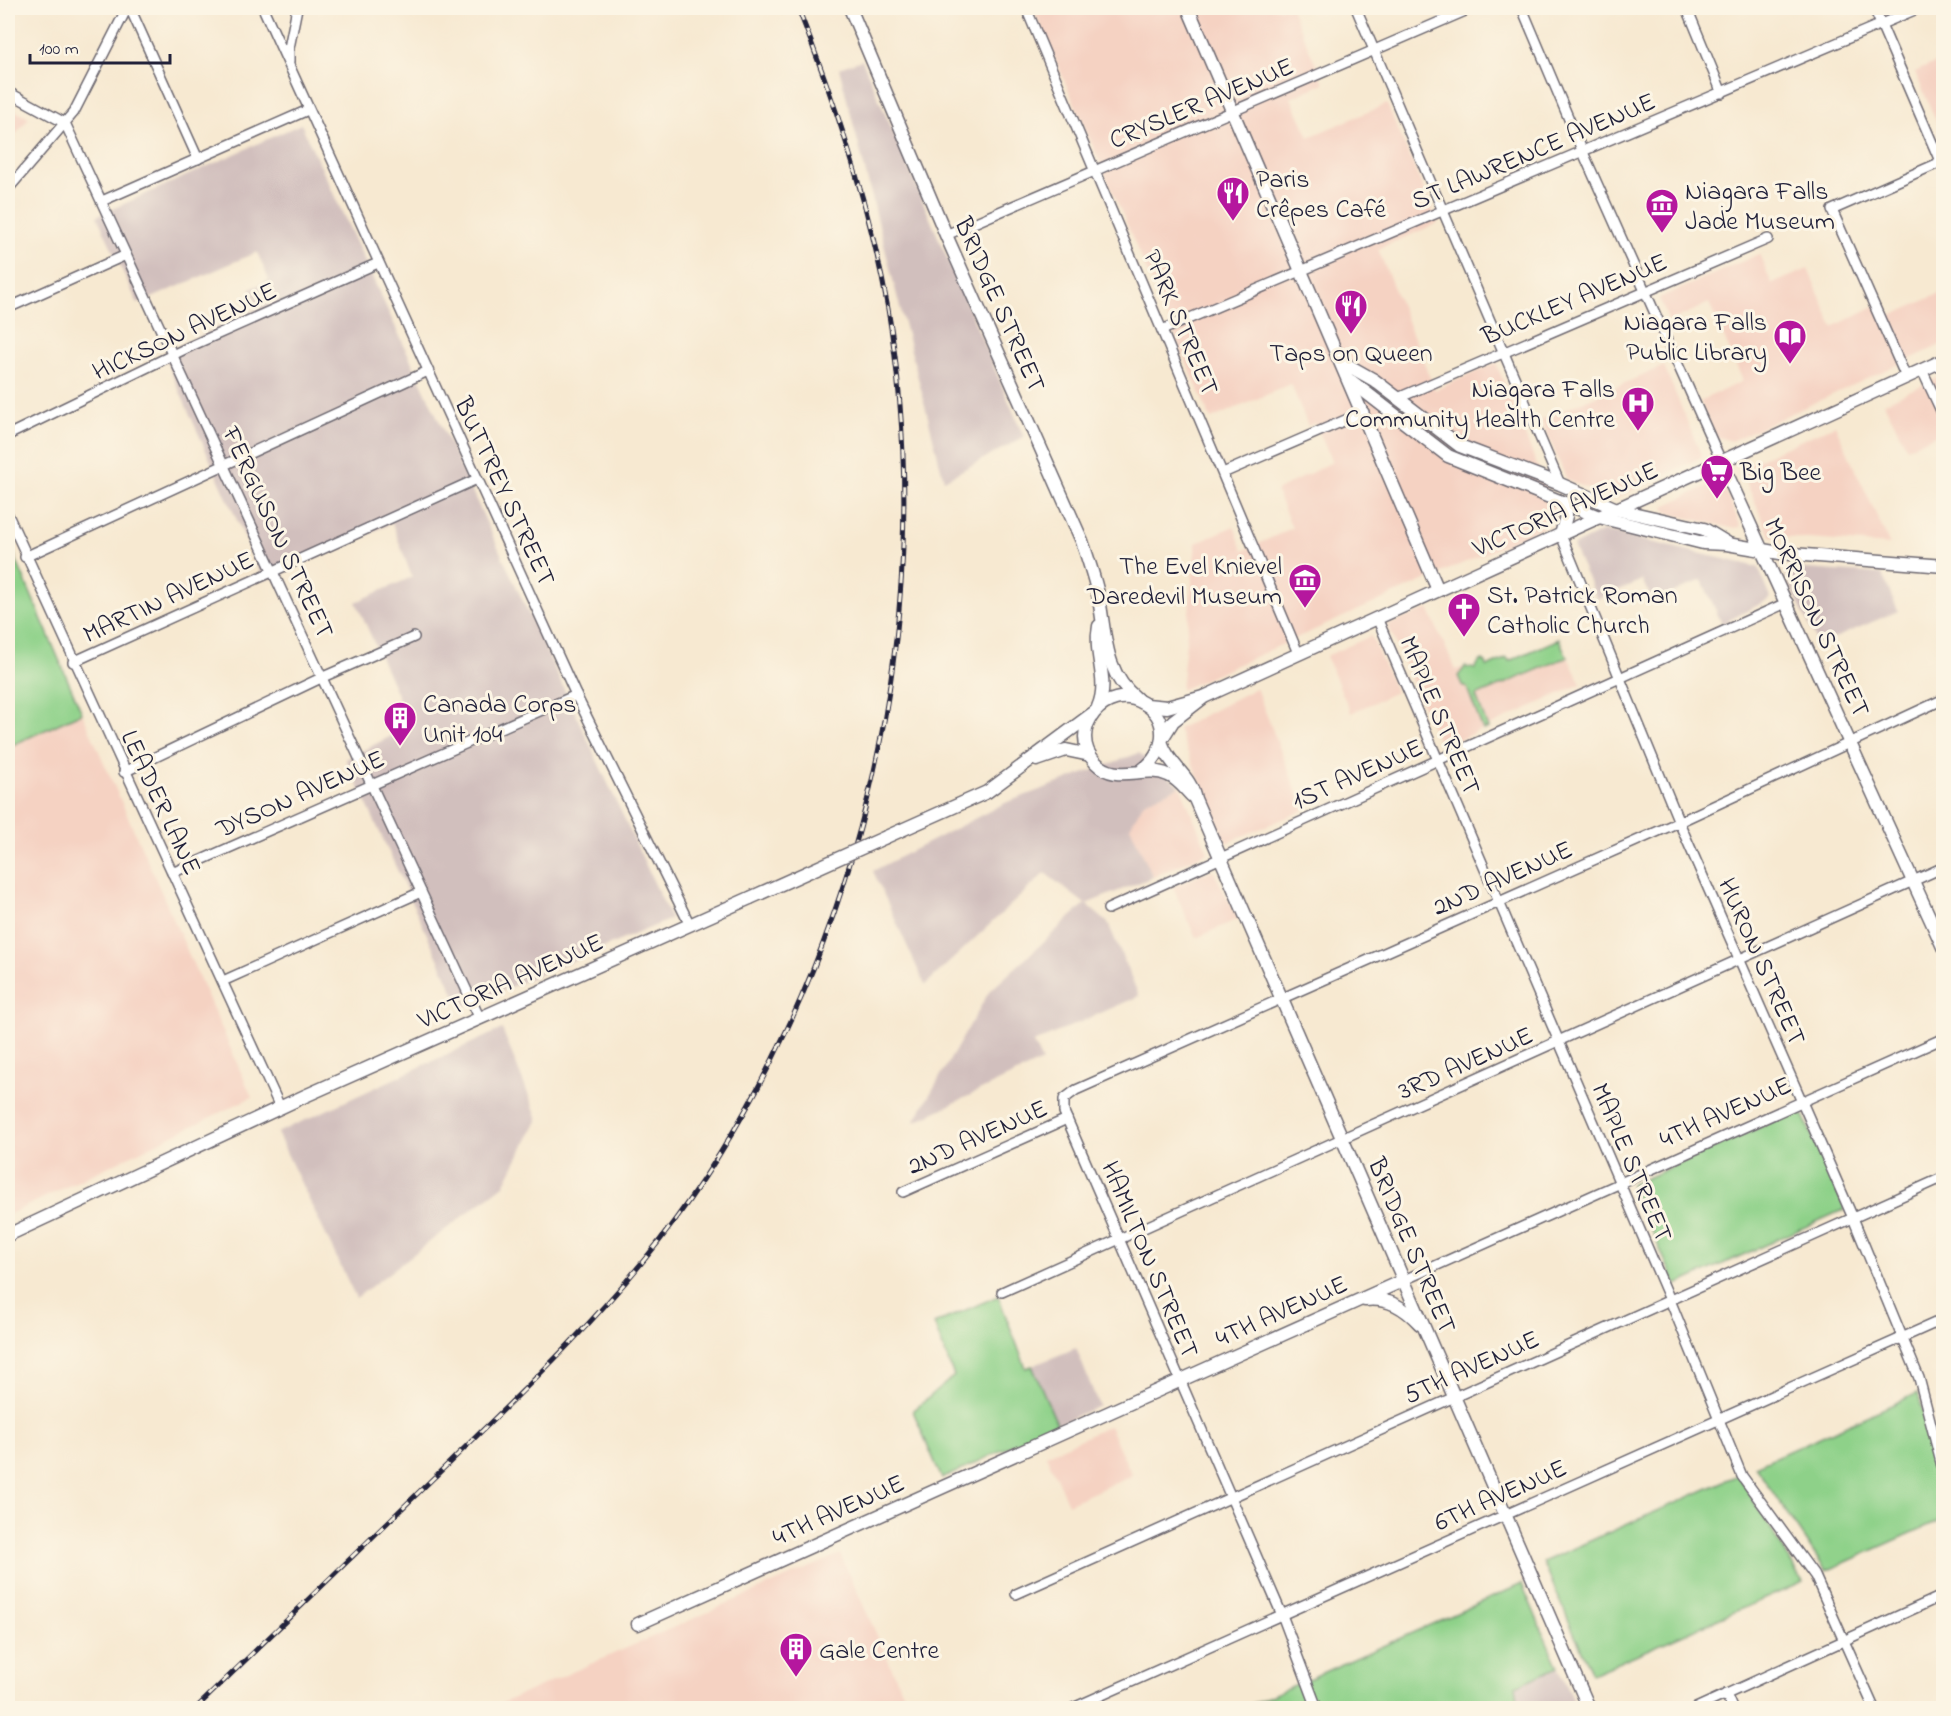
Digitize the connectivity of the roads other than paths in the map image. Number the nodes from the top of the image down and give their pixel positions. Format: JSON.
{"nodes":[{"id":1,"x":129,"y":8,"type":"edge"},
{"id":2,"x":263,"y":8,"type":"edge"},
{"id":3,"x":297,"y":8,"type":"edge"},
{"id":4,"x":850,"y":8,"type":"edge"},
{"id":5,"x":1026,"y":8,"type":"edge"},
{"id":6,"x":1188,"y":8,"type":"edge"},
{"id":7,"x":1356,"y":8,"type":"edge"},
{"id":8,"x":1472,"y":8,"type":"edge"},
{"id":9,"x":1522,"y":8,"type":"edge"},
{"id":10,"x":1687,"y":8,"type":"edge"},
{"id":11,"x":1874,"y":8,"type":"edge"},
{"id":12,"x":1919,"y":8,"type":"edge"},
{"id":13,"x":1882,"y":24,"type":"junction"},
{"id":14,"x":1374,"y":51,"type":"junction"},
{"id":15,"x":290,"y":71,"type":"junction"},
{"id":16,"x":8,"y":92,"type":"edge"},
{"id":17,"x":1722,"y":93,"type":"junction"},
{"id":18,"x":308,"y":110,"type":"junction"},
{"id":19,"x":1232,"y":110,"type":"junction"},
{"id":20,"x":64,"y":123,"type":"junction"},
{"id":21,"x":1582,"y":150,"type":"junction"},
{"id":22,"x":198,"y":159,"type":"junction"},
{"id":23,"x":1942,"y":165,"type":"edge"},
{"id":24,"x":1094,"y":171,"type":"junction"},
{"id":25,"x":8,"y":189,"type":"edge"},
{"id":26,"x":102,"y":201,"type":"junction"},
{"id":27,"x":1442,"y":211,"type":"junction"},
{"id":28,"x":946,"y":236,"type":"junction"},
{"id":29,"x":1767,"y":239,"type":"dead end"},
{"id":30,"x":126,"y":255,"type":"junction"},
{"id":31,"x":378,"y":263,"type":"junction"},
{"id":32,"x":1302,"y":272,"type":"junction"},
{"id":33,"x":1645,"y":291,"type":"junction"},
{"id":34,"x":8,"y":308,"type":"edge"},
{"id":35,"x":1162,"y":330,"type":"junction"},
{"id":36,"x":1504,"y":351,"type":"junction"},
{"id":37,"x":174,"y":356,"type":"junction"},
{"id":38,"x":1944,"y":360,"type":"edge"},
{"id":39,"x":1342,"y":362,"type":"junction"},
{"id":40,"x":1922,"y":370,"type":"junction"},
{"id":41,"x":428,"y":371,"type":"junction"},
{"id":42,"x":1906,"y":377,"type":"junction"},
{"id":43,"x":1351,"y":381,"type":"junction"},
{"id":44,"x":1398,"y":398,"type":"junction"},
{"id":45,"x":1364,"y":412,"type":"junction"},
{"id":46,"x":1944,"y":417,"type":"edge"},
{"id":47,"x":8,"y":435,"type":"edge"},
{"id":48,"x":1721,"y":461,"type":"junction"},
{"id":49,"x":224,"y":465,"type":"junction"},
{"id":50,"x":1223,"y":472,"type":"junction"},
{"id":51,"x":477,"y":479,"type":"junction"},
{"id":52,"x":1560,"y":484,"type":"junction"},
{"id":53,"x":1564,"y":503,"type":"junction"},
{"id":54,"x":1619,"y":510,"type":"junction"},
{"id":55,"x":8,"y":515,"type":"edge"},
{"id":56,"x":1599,"y":517,"type":"junction"},
{"id":57,"x":1561,"y":535,"type":"junction"},
{"id":58,"x":1727,"y":544,"type":"junction"},
{"id":59,"x":1763,"y":550,"type":"junction"},
{"id":60,"x":25,"y":556,"type":"junction"},
{"id":61,"x":1944,"y":566,"type":"edge"},
{"id":62,"x":274,"y":571,"type":"junction"},
{"id":63,"x":1438,"y":590,"type":"junction"},
{"id":64,"x":1788,"y":602,"type":"junction"},
{"id":65,"x":1377,"y":618,"type":"junction"},
{"id":66,"x":1100,"y":620,"type":"junction"},
{"id":67,"x":414,"y":637,"type":"dead end"},
{"id":68,"x":1298,"y":653,"type":"junction"},
{"id":69,"x":73,"y":662,"type":"junction"},
{"id":70,"x":323,"y":677,"type":"junction"},
{"id":71,"x":1619,"y":678,"type":"junction"},
{"id":72,"x":576,"y":695,"type":"junction"},
{"id":73,"x":1204,"y":697,"type":"junction"},
{"id":74,"x":1944,"y":699,"type":"edge"},
{"id":75,"x":1142,"y":702,"type":"junction"},
{"id":76,"x":1096,"y":710,"type":"junction"},
{"id":77,"x":1162,"y":741,"type":"junction"},
{"id":78,"x":1851,"y":742,"type":"junction"},
{"id":79,"x":1090,"y":755,"type":"junction"},
{"id":80,"x":1437,"y":760,"type":"junction"},
{"id":81,"x":1027,"y":764,"type":"junction"},
{"id":82,"x":1142,"y":770,"type":"junction"},
{"id":83,"x":124,"y":772,"type":"junction"},
{"id":84,"x":371,"y":785,"type":"junction"},
{"id":85,"x":1195,"y":799,"type":"junction"},
{"id":86,"x":1679,"y":822,"type":"junction"},
{"id":87,"x":1220,"y":857,"type":"junction"},
{"id":88,"x":1944,"y":867,"type":"edge"},
{"id":89,"x":172,"y":873,"type":"junction"},
{"id":90,"x":1913,"y":881,"type":"junction"},
{"id":91,"x":421,"y":892,"type":"junction"},
{"id":92,"x":1499,"y":901,"type":"junction"},
{"id":93,"x":1108,"y":909,"type":"dead end"},
{"id":94,"x":690,"y":925,"type":"junction"},
{"id":95,"x":1944,"y":948,"type":"edge"},
{"id":96,"x":1739,"y":962,"type":"junction"},
{"id":97,"x":223,"y":981,"type":"junction"},
{"id":98,"x":1281,"y":998,"type":"junction"},
{"id":99,"x":480,"y":1019,"type":"junction"},
{"id":100,"x":1944,"y":1038,"type":"edge"},
{"id":101,"x":1560,"y":1042,"type":"junction"},
{"id":102,"x":1802,"y":1101,"type":"junction"},
{"id":103,"x":280,"y":1107,"type":"junction"},
{"id":104,"x":1067,"y":1119,"type":"junction"},
{"id":105,"x":1342,"y":1139,"type":"junction"},
{"id":106,"x":1944,"y":1177,"type":"edge"},
{"id":107,"x":1619,"y":1182,"type":"junction"},
{"id":108,"x":903,"y":1192,"type":"dead end"},
{"id":109,"x":1853,"y":1218,"type":"junction"},
{"id":110,"x":8,"y":1235,"type":"edge"},
{"id":111,"x":1120,"y":1239,"type":"junction"},
{"id":112,"x":1404,"y":1280,"type":"junction"},
{"id":113,"x":1002,"y":1292,"type":"dead end"},
{"id":114,"x":1670,"y":1300,"type":"junction"},
{"id":115,"x":1355,"y":1302,"type":"junction"},
{"id":116,"x":1944,"y":1319,"type":"edge"},
{"id":117,"x":1425,"y":1329,"type":"junction"},
{"id":118,"x":1901,"y":1338,"type":"junction"},
{"id":119,"x":1180,"y":1380,"type":"junction"},
{"id":120,"x":1454,"y":1397,"type":"junction"},
{"id":121,"x":1719,"y":1420,"type":"junction"},
{"id":122,"x":1944,"y":1474,"type":"edge"},
{"id":123,"x":1231,"y":1498,"type":"junction"},
{"id":124,"x":1504,"y":1515,"type":"junction"},
{"id":125,"x":1017,"y":1594,"type":"dead end"},
{"id":126,"x":1944,"y":1595,"type":"edge"},
{"id":127,"x":1282,"y":1615,"type":"junction"},
{"id":128,"x":638,"y":1624,"type":"dead end"},
{"id":129,"x":1845,"y":1641,"type":"junction"},
{"id":130,"x":1726,"y":1695,"type":"junction"},
{"id":131,"x":1073,"y":1708,"type":"edge"},
{"id":132,"x":1317,"y":1708,"type":"edge"},
{"id":133,"x":1589,"y":1708,"type":"edge"},
{"id":134,"x":1696,"y":1708,"type":"edge"},
{"id":135,"x":1732,"y":1708,"type":"edge"},
{"id":136,"x":1874,"y":1708,"type":"edge"}],
"edges":[{"from":1,"to":20,"type":"street"},
{"from":1,"to":22,"type":"street"},
{"from":2,"to":15,"type":"street","name":"BUTTREY STREET"},
{"from":3,"to":15,"type":"street","name":"BUTTREY STREET"},
{"from":4,"to":28,"type":"main road","name":"BRIDGE STREET"},
{"from":5,"to":24,"type":"street","name":"PARK STREET"},
{"from":6,"to":19,"type":"main road"},
{"from":7,"to":14,"type":"street"},
{"from":8,"to":14,"type":"street","name":"CRYSLER AVENUE"},
{"from":9,"to":21,"type":"street","name":"MORRISON STREET"},
{"from":10,"to":17,"type":"street"},
{"from":11,"to":13,"type":"street"},
{"from":12,"to":13,"type":"street","name":"ST LAWRENCE AVENUE"},
{"from":13,"to":17,"type":"street","name":"ST LAWRENCE AVENUE"},
{"from":13,"to":23,"type":"street"},
{"from":14,"to":19,"type":"street","name":"CRYSLER AVENUE"},
{"from":14,"to":27,"type":"street"},
{"from":15,"to":18,"type":"street","name":"BUTTREY STREET"},
{"from":16,"to":20,"type":"street"},
{"from":17,"to":21,"type":"street","name":"ST LAWRENCE AVENUE"},
{"from":18,"to":22,"type":"street"},
{"from":18,"to":31,"type":"street","name":"BUTTREY STREET"},
{"from":19,"to":24,"type":"street","name":"CRYSLER AVENUE"},
{"from":19,"to":32,"type":"main road"},
{"from":20,"to":25,"type":"street"},
{"from":20,"to":26,"type":"street","name":"FERGUSON STREET"},
{"from":21,"to":27,"type":"street","name":"ST LAWRENCE AVENUE"},
{"from":21,"to":33,"type":"street","name":"MORRISON STREET"},
{"from":22,"to":26,"type":"street"},
{"from":23,"to":42,"type":"street"},
{"from":24,"to":28,"type":"street","name":"CRYSLER AVENUE"},
{"from":24,"to":35,"type":"street","name":"PARK STREET"},
{"from":26,"to":30,"type":"street","name":"FERGUSON STREET"},
{"from":27,"to":32,"type":"street","name":"ST LAWRENCE AVENUE"},
{"from":27,"to":36,"type":"street"},
{"from":28,"to":66,"type":"main road","name":"BRIDGE STREET"},
{"from":29,"to":33,"type":"street","name":"BUCKLEY AVENUE"},
{"from":30,"to":34,"type":"street"},
{"from":30,"to":37,"type":"street","name":"FERGUSON STREET"},
{"from":31,"to":37,"type":"street","name":"HICKSON AVENUE"},
{"from":31,"to":41,"type":"street","name":"BUTTREY STREET"},
{"from":32,"to":35,"type":"street","name":"ST LAWRENCE AVENUE"},
{"from":32,"to":39,"type":"main road"},
{"from":33,"to":36,"type":"street","name":"BUCKLEY AVENUE"},
{"from":33,"to":48,"type":"street","name":"MORRISON STREET"},
{"from":35,"to":50,"type":"street","name":"PARK STREET"},
{"from":36,"to":44,"type":"street","name":"BUCKLEY AVENUE"},
{"from":36,"to":52,"type":"street"},
{"from":37,"to":47,"type":"street","name":"HICKSON AVENUE"},
{"from":37,"to":49,"type":"street","name":"FERGUSON STREET"},
{"from":38,"to":40,"type":"main road","name":"VICTORIA AVENUE"},
{"from":39,"to":43,"type":"main road"},
{"from":39,"to":44,"type":"main road"},
{"from":40,"to":42,"type":"main road","name":"VICTORIA AVENUE"},
{"from":40,"to":46,"type":"street"},
{"from":41,"to":49,"type":"street"},
{"from":41,"to":51,"type":"street","name":"BUTTREY STREET"},
{"from":42,"to":48,"type":"main road","name":"VICTORIA AVENUE"},
{"from":43,"to":45,"type":"main road"},
{"from":43,"to":53,"type":"main road"},
{"from":44,"to":52,"type":"main road"},
{"from":45,"to":50,"type":"street"},
{"from":45,"to":63,"type":"main road"},
{"from":48,"to":54,"type":"main road","name":"VICTORIA AVENUE"},
{"from":48,"to":59,"type":"main road","name":"MORRISON STREET"},
{"from":49,"to":60,"type":"street"},
{"from":49,"to":62,"type":"street","name":"FERGUSON STREET"},
{"from":50,"to":68,"type":"street","name":"PARK STREET"},
{"from":51,"to":62,"type":"street","name":"MARTIN AVENUE"},
{"from":51,"to":72,"type":"street","name":"BUTTREY STREET"},
{"from":52,"to":54,"type":"main road"},
{"from":53,"to":56,"type":"main road"},
{"from":53,"to":57,"type":"main road"},
{"from":54,"to":56,"type":"main road","name":"VICTORIA AVENUE"},
{"from":54,"to":58,"type":"main road"},
{"from":55,"to":60,"type":"street","name":"LEADER LANE"},
{"from":56,"to":57,"type":"main road","name":"VICTORIA AVENUE"},
{"from":56,"to":58,"type":"main road"},
{"from":57,"to":63,"type":"main road","name":"VICTORIA AVENUE"},
{"from":57,"to":71,"type":"street","name":"HURON STREET"},
{"from":58,"to":59,"type":"main road"},
{"from":59,"to":61,"type":"main road"},
{"from":59,"to":64,"type":"main road","name":"MORRISON STREET"},
{"from":60,"to":69,"type":"street","name":"LEADER LANE"},
{"from":62,"to":69,"type":"street","name":"MARTIN AVENUE"},
{"from":62,"to":70,"type":"street","name":"FERGUSON STREET"},
{"from":63,"to":65,"type":"main road","name":"VICTORIA AVENUE"},
{"from":64,"to":71,"type":"street","name":"1ST AVENUE"},
{"from":64,"to":78,"type":"main road","name":"MORRISON STREET"},
{"from":65,"to":68,"type":"main road","name":"VICTORIA AVENUE"},
{"from":65,"to":80,"type":"street","name":"MAPLE STREET"},
{"from":66,"to":75,"type":"main road","name":"BRIDGE STREET"},
{"from":66,"to":76,"type":"main road","name":"BRIDGE STREET"},
{"from":67,"to":70,"type":"street"},
{"from":68,"to":73,"type":"main road","name":"VICTORIA AVENUE"},
{"from":69,"to":83,"type":"street","name":"LEADER LANE"},
{"from":70,"to":83,"type":"street"},
{"from":70,"to":84,"type":"street","name":"FERGUSON STREET"},
{"from":71,"to":80,"type":"street","name":"1ST AVENUE"},
{"from":71,"to":86,"type":"street","name":"HURON STREET"},
{"from":72,"to":84,"type":"street","name":"DYSON AVENUE"},
{"from":72,"to":94,"type":"street","name":"BUTTREY STREET"},
{"from":73,"to":75,"type":"main road","name":"VICTORIA AVENUE"},
{"from":73,"to":77,"type":"main road","name":"VICTORIA AVENUE"},
{"from":74,"to":78,"type":"street","name":"2ND AVENUE"},
{"from":75,"to":76,"type":"main road"},
{"from":75,"to":77,"type":"main road"},
{"from":76,"to":79,"type":"main road"},
{"from":76,"to":81,"type":"main road","name":"VICTORIA AVENUE"},
{"from":77,"to":82,"type":"main road"},
{"from":77,"to":85,"type":"main road","name":"BRIDGE STREET"},
{"from":78,"to":86,"type":"street","name":"2ND AVENUE"},
{"from":78,"to":90,"type":"main road","name":"MORRISON STREET"},
{"from":79,"to":81,"type":"main road","name":"VICTORIA AVENUE"},
{"from":79,"to":82,"type":"main road"},
{"from":80,"to":87,"type":"street","name":"1ST AVENUE"},
{"from":80,"to":92,"type":"street","name":"MAPLE STREET"},
{"from":81,"to":94,"type":"main road","name":"VICTORIA AVENUE","bridge":true},
{"from":82,"to":85,"type":"main road","name":"BRIDGE STREET"},
{"from":83,"to":89,"type":"street","name":"LEADER LANE"},
{"from":84,"to":89,"type":"street","name":"DYSON AVENUE"},
{"from":84,"to":91,"type":"street","name":"FERGUSON STREET"},
{"from":85,"to":87,"type":"main road","name":"BRIDGE STREET"},
{"from":86,"to":92,"type":"street","name":"2ND AVENUE"},
{"from":86,"to":96,"type":"street","name":"HURON STREET"},
{"from":87,"to":93,"type":"street","name":"1ST AVENUE"},
{"from":87,"to":98,"type":"main road","name":"BRIDGE STREET"},
{"from":88,"to":90,"type":"street","name":"3RD AVENUE"},
{"from":89,"to":97,"type":"street","name":"LEADER LANE"},
{"from":90,"to":95,"type":"main road","name":"MORRISON STREET"},
{"from":90,"to":96,"type":"street","name":"3RD AVENUE"},
{"from":91,"to":97,"type":"street"},
{"from":91,"to":99,"type":"street","name":"FERGUSON STREET"},
{"from":92,"to":98,"type":"street","name":"2ND AVENUE"},
{"from":92,"to":101,"type":"street","name":"MAPLE STREET"},
{"from":94,"to":99,"type":"main road","name":"VICTORIA AVENUE"},
{"from":96,"to":101,"type":"street","name":"3RD AVENUE"},
{"from":96,"to":102,"type":"street","name":"HURON STREET"},
{"from":97,"to":103,"type":"street","name":"LEADER LANE"},
{"from":98,"to":104,"type":"street","name":"2ND AVENUE"},
{"from":98,"to":105,"type":"main road","name":"BRIDGE STREET"},
{"from":99,"to":103,"type":"main road","name":"VICTORIA AVENUE"},
{"from":100,"to":102,"type":"street","name":"4TH AVENUE"},
{"from":101,"to":105,"type":"street","name":"3RD AVENUE"},
{"from":101,"to":107,"type":"street","name":"MAPLE STREET"},
{"from":102,"to":107,"type":"street","name":"4TH AVENUE"},
{"from":102,"to":109,"type":"street","name":"HURON STREET"},
{"from":103,"to":110,"type":"main road","name":"VICTORIA AVENUE"},
{"from":104,"to":108,"type":"street","name":"2ND AVENUE"},
{"from":104,"to":111,"type":"street","name":"HAMILTON STREET"},
{"from":105,"to":111,"type":"street","name":"3RD AVENUE"},
{"from":105,"to":112,"type":"main road","name":"BRIDGE STREET"},
{"from":106,"to":109,"type":"street","name":"5TH AVENUE"},
{"from":107,"to":112,"type":"street","name":"4TH AVENUE"},
{"from":107,"to":114,"type":"street","name":"MAPLE STREET"},
{"from":109,"to":114,"type":"street","name":"5TH AVENUE"},
{"from":109,"to":118,"type":"street","name":"HURON STREET"},
{"from":111,"to":113,"type":"street","name":"3RD AVENUE"},
{"from":111,"to":119,"type":"street","name":"HAMILTON STREET"},
{"from":112,"to":115,"type":"main road","name":"4TH AVENUE"},
{"from":112,"to":117,"type":"main road","name":"BRIDGE STREET"},
{"from":114,"to":120,"type":"street","name":"5TH AVENUE"},
{"from":114,"to":121,"type":"street","name":"MAPLE STREET"},
{"from":115,"to":117,"type":"main road"},
{"from":115,"to":119,"type":"main road","name":"4TH AVENUE"},
{"from":116,"to":118,"type":"street","name":"6TH AVENUE"},
{"from":117,"to":120,"type":"main road","name":"BRIDGE STREET"},
{"from":118,"to":121,"type":"street","name":"6TH AVENUE"},
{"from":118,"to":122,"type":"street","name":"HURON STREET"},
{"from":119,"to":123,"type":"street","name":"HAMILTON STREET"},
{"from":119,"to":128,"type":"main road","name":"4TH AVENUE"},
{"from":120,"to":123,"type":"street","name":"5TH AVENUE"},
{"from":120,"to":124,"type":"main road","name":"BRIDGE STREET"},
{"from":121,"to":124,"type":"street","name":"6TH AVENUE"},
{"from":121,"to":129,"type":"street","name":"MAPLE STREET"},
{"from":123,"to":125,"type":"street","name":"5TH AVENUE"},
{"from":123,"to":127,"type":"street","name":"HAMILTON STREET"},
{"from":124,"to":127,"type":"street","name":"6TH AVENUE"},
{"from":124,"to":133,"type":"main road","name":"BRIDGE STREET"},
{"from":126,"to":129,"type":"street"},
{"from":127,"to":131,"type":"street","name":"6TH AVENUE"},
{"from":127,"to":132,"type":"street","name":"HAMILTON STREET"},
{"from":129,"to":130,"type":"street"},
{"from":129,"to":136,"type":"street","name":"MAPLE STREET"},
{"from":130,"to":134,"type":"street"},
{"from":130,"to":135,"type":"street"}]}
